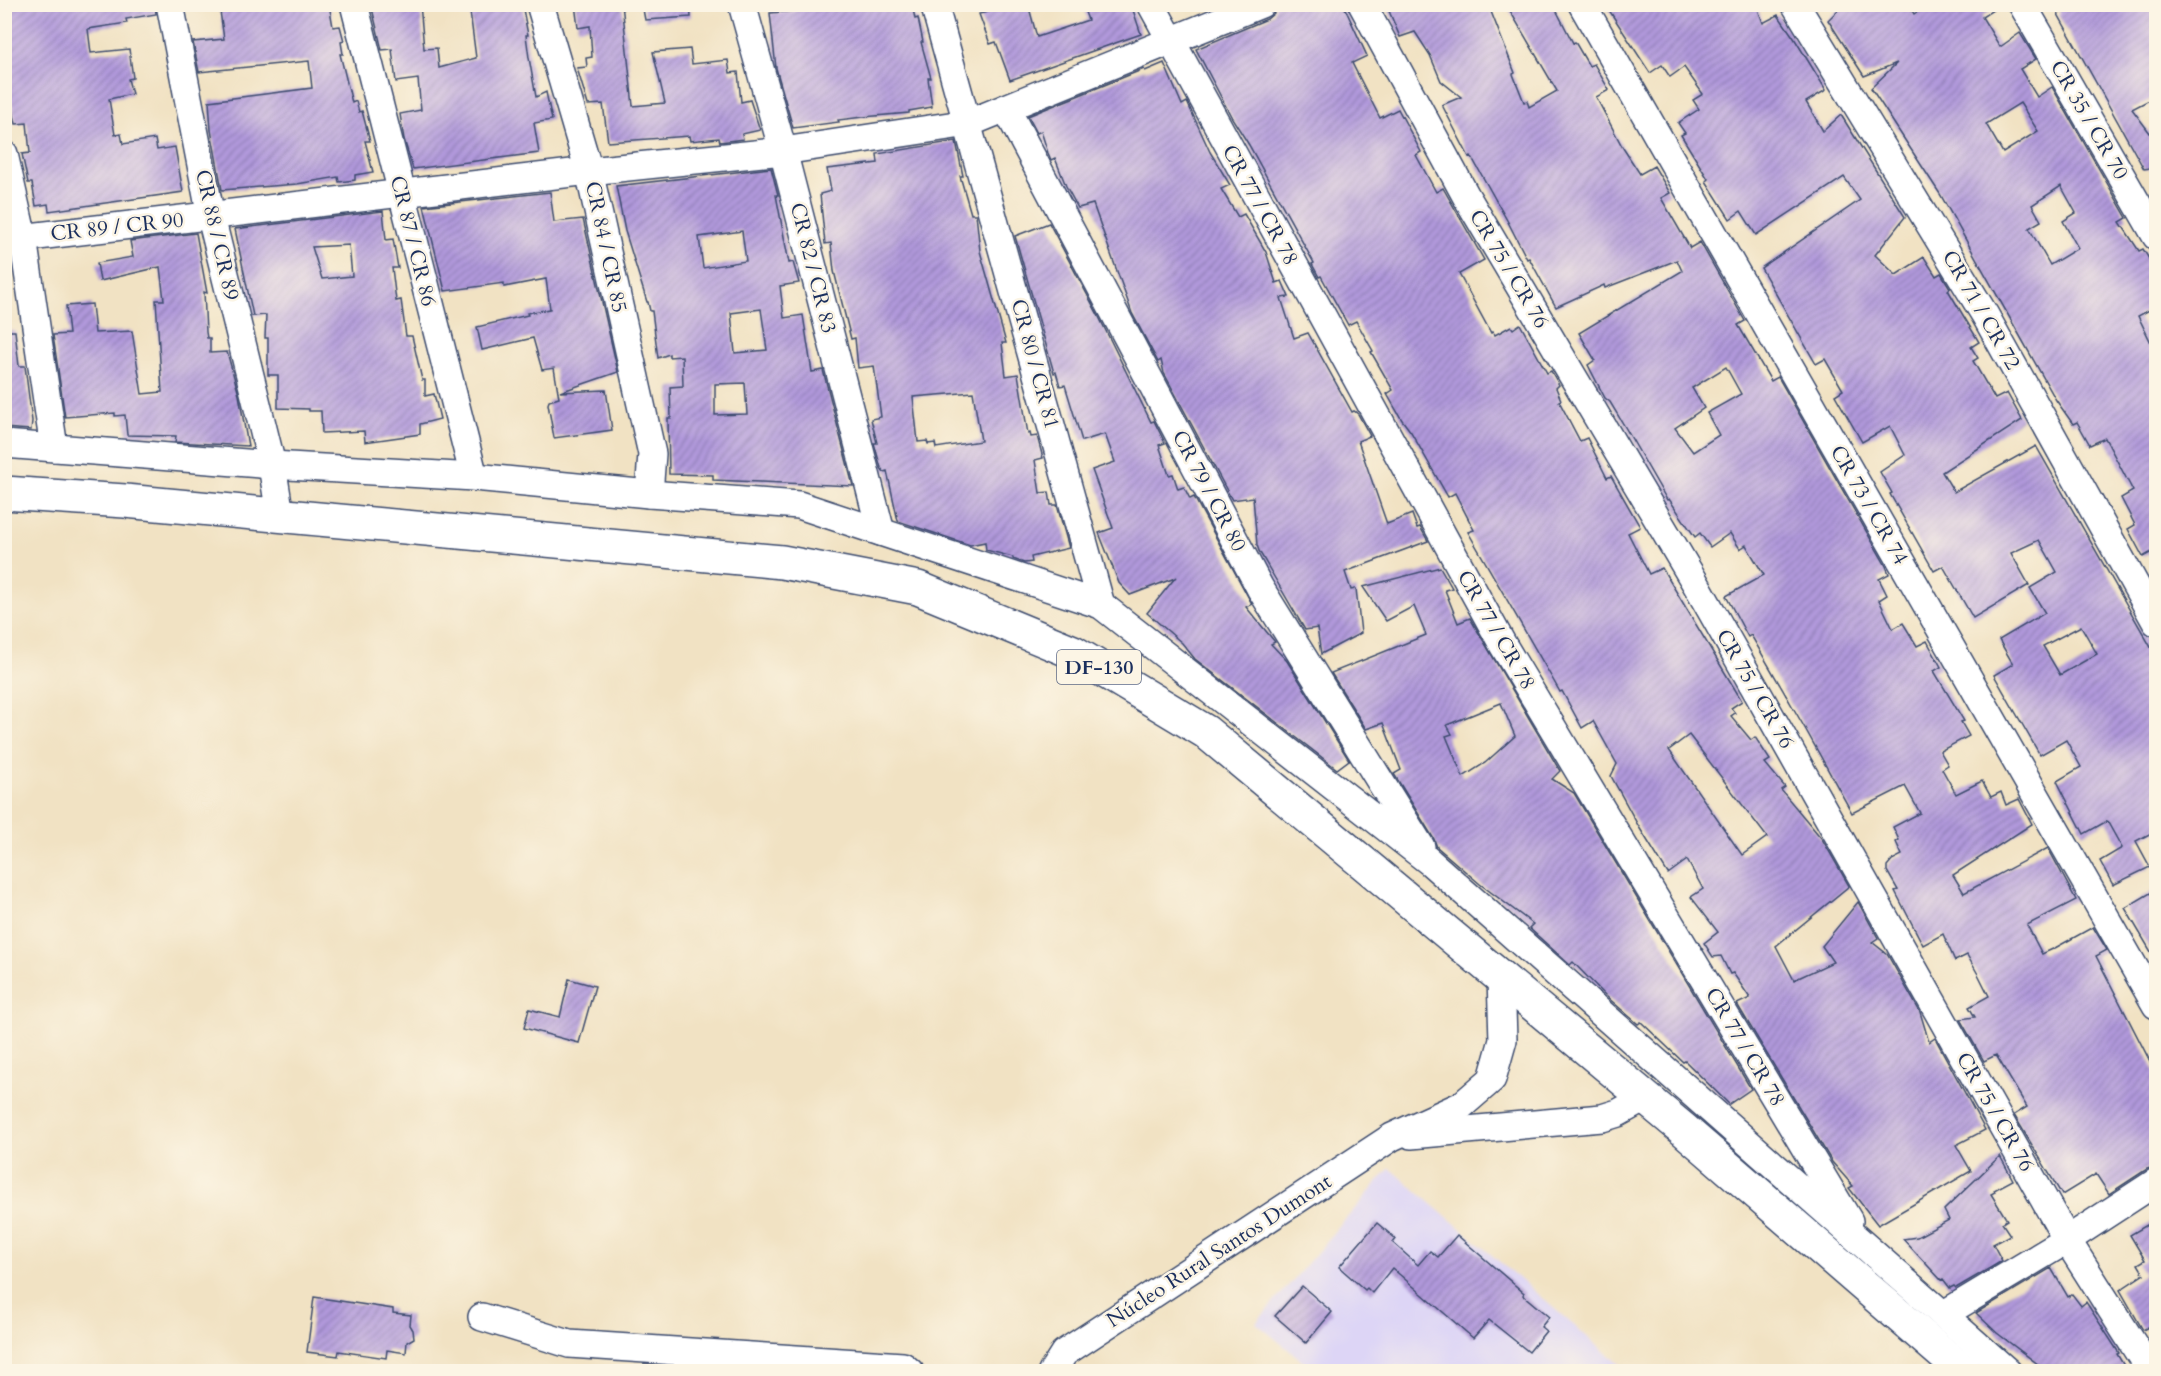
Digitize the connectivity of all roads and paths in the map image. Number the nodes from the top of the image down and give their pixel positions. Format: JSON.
{"nodes":[{"id":1,"x":170,"y":4,"type":"edge"},
{"id":2,"x":354,"y":4,"type":"edge"},
{"id":3,"x":540,"y":4,"type":"edge"},
{"id":4,"x":742,"y":4,"type":"edge"},
{"id":5,"x":934,"y":4,"type":"edge"},
{"id":6,"x":1151,"y":4,"type":"edge"},
{"id":7,"x":1261,"y":4,"type":"edge"},
{"id":8,"x":1362,"y":4,"type":"edge"},
{"id":9,"x":1582,"y":4,"type":"edge"},
{"id":10,"x":1795,"y":4,"type":"edge"},
{"id":11,"x":2022,"y":4,"type":"edge"},
{"id":12,"x":1170,"y":42,"type":"junction"},
{"id":13,"x":1006,"y":108,"type":"junction"},
{"id":14,"x":969,"y":123,"type":"junction"},
{"id":15,"x":783,"y":151,"type":"junction"},
{"id":16,"x":4,"y":154,"type":"edge"},
{"id":17,"x":589,"y":171,"type":"junction"},
{"id":18,"x":401,"y":193,"type":"junction"},
{"id":19,"x":211,"y":217,"type":"junction"},
{"id":20,"x":2157,"y":236,"type":"edge"},
{"id":21,"x":14,"y":239,"type":"edge"},
{"id":22,"x":4,"y":444,"type":"edge"},
{"id":23,"x":54,"y":448,"type":"junction"},
{"id":24,"x":272,"y":465,"type":"junction"},
{"id":25,"x":474,"y":477,"type":"junction"},
{"id":26,"x":4,"y":493,"type":"edge"},
{"id":27,"x":649,"y":494,"type":"junction"},
{"id":28,"x":280,"y":515,"type":"junction"},
{"id":29,"x":881,"y":532,"type":"junction"},
{"id":30,"x":1101,"y":605,"type":"junction"},
{"id":31,"x":2157,"y":622,"type":"edge"},
{"id":32,"x":1368,"y":762,"type":"junction"},
{"id":33,"x":1339,"y":791,"type":"junction"},
{"id":34,"x":1430,"y":862,"type":"junction"},
{"id":35,"x":1501,"y":978,"type":"junction"},
{"id":36,"x":2156,"y":1004,"type":"edge"},
{"id":37,"x":1645,"y":1098,"type":"junction"},
{"id":38,"x":1392,"y":1137,"type":"junction"},
{"id":39,"x":2157,"y":1182,"type":"edge"},
{"id":40,"x":2067,"y":1240,"type":"junction"},
{"id":41,"x":1862,"y":1243,"type":"junction"},
{"id":42,"x":1944,"y":1314,"type":"junction"},
{"id":43,"x":482,"y":1317,"type":"dead end"},
{"id":44,"x":910,"y":1371,"type":"edge"},
{"id":45,"x":1052,"y":1371,"type":"edge"},
{"id":46,"x":1964,"y":1371,"type":"edge"},
{"id":47,"x":2008,"y":1371,"type":"edge"},
{"id":48,"x":2151,"y":1371,"type":"edge"}],
"edges":[{"from":1,"to":19,"type":"street","name":"CR 88 / CR 89"},
{"from":2,"to":18,"type":"street","name":"CR 87 / CR 86"},
{"from":3,"to":17,"type":"street","name":"CR 84 / CR 85"},
{"from":4,"to":15,"type":"street","name":"CR 82 / CR 83"},
{"from":5,"to":14,"type":"street","name":"CR 80 / CR 81"},
{"from":6,"to":12,"type":"street","name":"CR 77 / CR 78"},
{"from":7,"to":12,"type":"street","name":"CR 89 / CR 90"},
{"from":8,"to":40,"type":"street","name":"CR 75 / CR 76"},
{"from":9,"to":36,"type":"street","name":"CR 73 / CR 74"},
{"from":10,"to":31,"type":"street","name":"CR 71 / CR 72"},
{"from":11,"to":20,"type":"street","name":"CR 35 / CR 70"},
{"from":12,"to":13,"type":"street","name":"CR 89 / CR 90"},
{"from":12,"to":41,"type":"street","name":"CR 77 / CR 78"},
{"from":13,"to":14,"type":"street","name":"CR 89 / CR 90"},
{"from":13,"to":32,"type":"street","name":"CR 79 / CR 80"},
{"from":14,"to":15,"type":"street","name":"CR 89 / CR 90"},
{"from":14,"to":30,"type":"street","name":"CR 80 / CR 81"},
{"from":15,"to":17,"type":"street","name":"CR 89 / CR 90"},
{"from":15,"to":29,"type":"street","name":"CR 82 / CR 83"},
{"from":16,"to":21,"type":"street"},
{"from":17,"to":18,"type":"street","name":"CR 89 / CR 90"},
{"from":17,"to":27,"type":"street","name":"CR 84 / CR 85"},
{"from":18,"to":19,"type":"street","name":"CR 89 / CR 90"},
{"from":18,"to":25,"type":"street","name":"CR 87 / CR 86"},
{"from":19,"to":21,"type":"street","name":"CR 89 / CR 90"},
{"from":19,"to":24,"type":"street","name":"CR 88 / CR 89"},
{"from":21,"to":23,"type":"street"},
{"from":22,"to":23,"type":"street"},
{"from":23,"to":24,"type":"street"},
{"from":24,"to":25,"type":"street"},
{"from":24,"to":28,"type":"street","name":"CR 88 / CR 89"},
{"from":25,"to":27,"type":"street"},
{"from":26,"to":28,"type":"main road","number":"DF-130"},
{"from":27,"to":29,"type":"street"},
{"from":28,"to":35,"type":"main road","number":"DF-130"},
{"from":29,"to":30,"type":"street"},
{"from":30,"to":33,"type":"street"},
{"from":32,"to":33,"type":"street"},
{"from":32,"to":34,"type":"street","name":"CR 79 / CR 80"},
{"from":33,"to":34,"type":"street"},
{"from":34,"to":41,"type":"street"},
{"from":35,"to":37,"type":"main road","number":"DF-130"},
{"from":35,"to":38,"type":"street","name":"Núcleo Rural Santos Dumont"},
{"from":37,"to":38,"type":"street","name":"Núcleo Rural Santos Dumont"},
{"from":37,"to":46,"type":"main road","number":"DF-130"},
{"from":38,"to":45,"type":"street","name":"Núcleo Rural Santos Dumont"},
{"from":39,"to":40,"type":"street"},
{"from":40,"to":42,"type":"street"},
{"from":40,"to":48,"type":"street","name":"CR 75 / CR 76"},
{"from":41,"to":42,"type":"street"},
{"from":42,"to":47,"type":"street"},
{"from":43,"to":44,"type":"street"}]}
